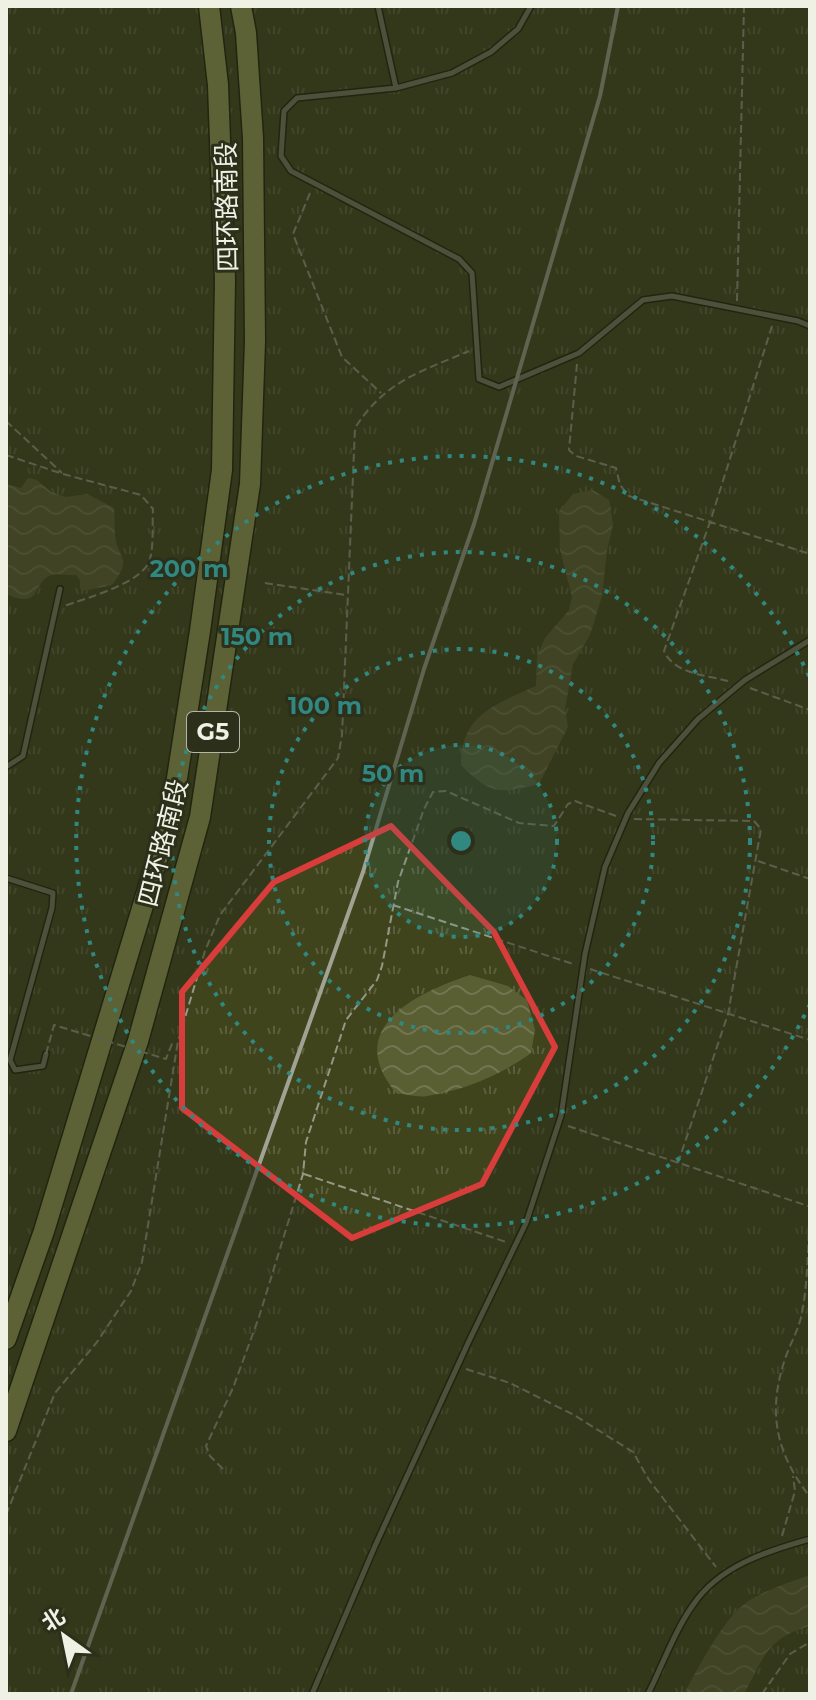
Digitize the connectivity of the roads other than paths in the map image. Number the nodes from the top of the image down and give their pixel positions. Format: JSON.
{"nodes":[{"id":1,"x":209,"y":6,"type":"edge"},
{"id":2,"x":241,"y":6,"type":"edge"},
{"id":3,"x":378,"y":6,"type":"edge"},
{"id":4,"x":531,"y":6,"type":"edge"},
{"id":5,"x":396,"y":88,"type":"junction"},
{"id":6,"x":810,"y":326,"type":"edge"},
{"id":7,"x":60,"y":589,"type":"dead end"},
{"id":8,"x":810,"y":640,"type":"edge"},
{"id":9,"x":6,"y":767,"type":"edge"},
{"id":10,"x":6,"y":878,"type":"edge"},
{"id":11,"x":46,"y":1054,"type":"road end"},
{"id":12,"x":6,"y":1339,"type":"edge"},
{"id":13,"x":6,"y":1431,"type":"edge"},
{"id":14,"x":810,"y":1539,"type":"edge"},
{"id":15,"x":312,"y":1694,"type":"edge"},
{"id":16,"x":648,"y":1694,"type":"edge"}],
"edges":[{"from":1,"to":12,"type":"highway","name":"四环路南段","number":"G5"},
{"from":2,"to":13,"type":"highway","name":"四环路南段","number":"G5"},
{"from":3,"to":5,"type":"lane"},
{"from":4,"to":5,"type":"lane"},
{"from":5,"to":6,"type":"lane"},
{"from":7,"to":9,"type":"lane"},
{"from":8,"to":15,"type":"lane"},
{"from":10,"to":11,"type":"lane"},
{"from":14,"to":16,"type":"lane"}]}
